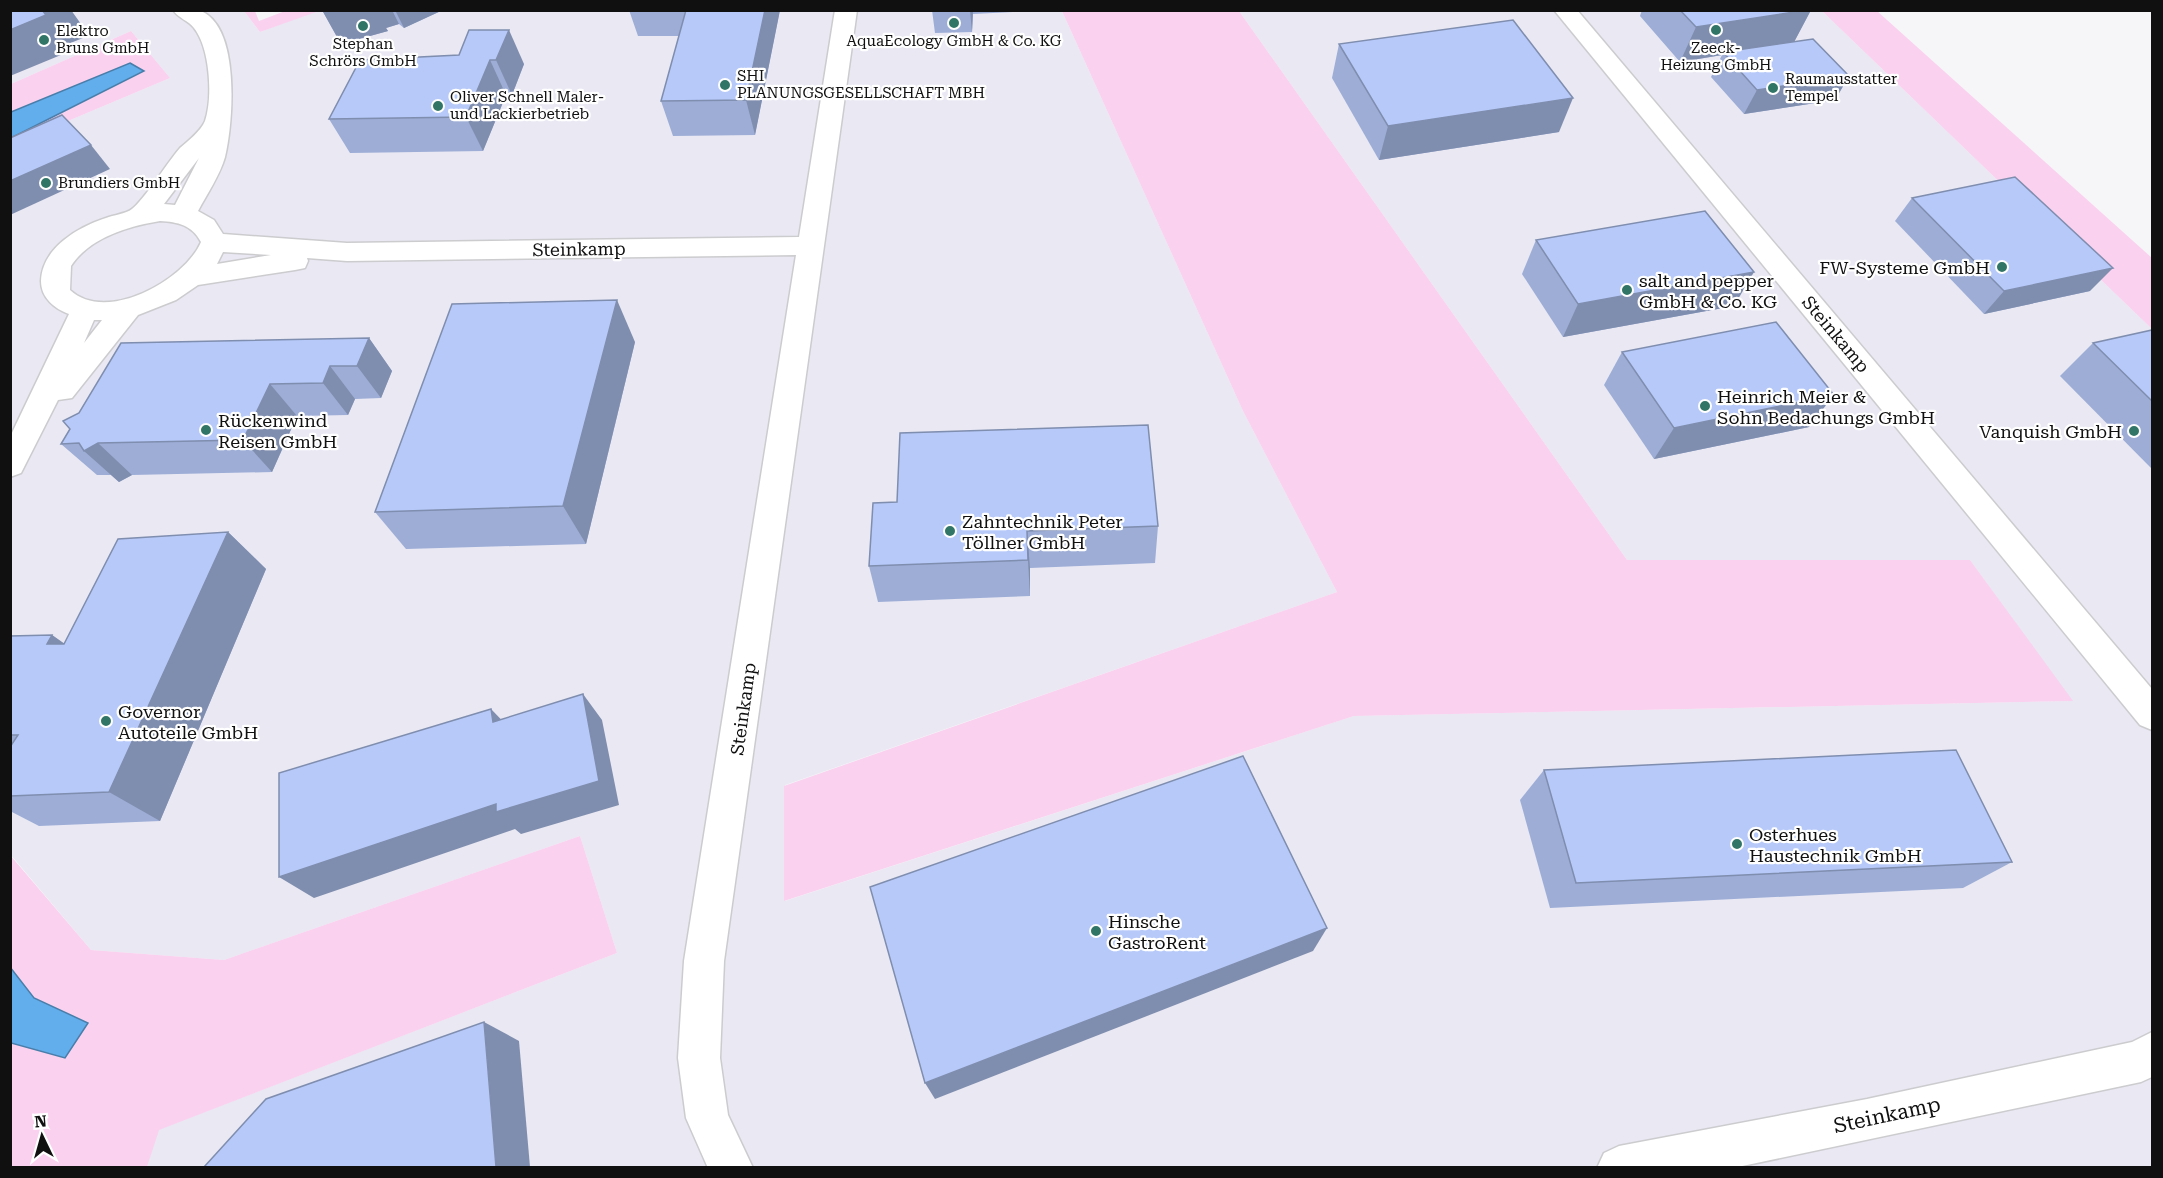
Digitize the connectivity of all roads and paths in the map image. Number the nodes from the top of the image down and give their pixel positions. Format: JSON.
{"nodes":[{"id":1,"x":184,"y":10,"type":"edge"},
{"id":2,"x":846,"y":10,"type":"edge"},
{"id":3,"x":1565,"y":10,"type":"edge"},
{"id":4,"x":219,"y":122,"type":"junction"},
{"id":5,"x":184,"y":213,"type":"junction"},
{"id":6,"x":142,"y":214,"type":"junction"},
{"id":7,"x":214,"y":242,"type":"junction"},
{"id":8,"x":811,"y":246,"type":"junction"},
{"id":9,"x":347,"y":252,"type":"junction"},
{"id":10,"x":192,"y":277,"type":"junction"},
{"id":11,"x":128,"y":308,"type":"junction"},
{"id":12,"x":85,"y":309,"type":"junction"},
{"id":13,"x":29,"y":432,"type":"junction"},
{"id":14,"x":10,"y":465,"type":"edge"},
{"id":15,"x":2152,"y":714,"type":"edge"},
{"id":16,"x":2152,"y":1053,"type":"edge"},
{"id":17,"x":731,"y":1167,"type":"edge"},
{"id":18,"x":1619,"y":1167,"type":"edge"}],
"edges":[{"from":1,"to":4,"type":"street"},
{"from":2,"to":8,"type":"street","name":"Steinkamp"},
{"from":3,"to":15,"type":"street","name":"Steinkamp"},
{"from":4,"to":5,"type":"street"},
{"from":4,"to":6,"type":"street"},
{"from":5,"to":6,"type":"street"},
{"from":5,"to":7,"type":"street"},
{"from":6,"to":12,"type":"street"},
{"from":7,"to":9,"type":"street","name":"Steinkamp"},
{"from":7,"to":10,"type":"street"},
{"from":8,"to":9,"type":"street","name":"Steinkamp"},
{"from":8,"to":17,"type":"street","name":"Steinkamp"},
{"from":9,"to":10,"type":"street","name":"Steinkamp"},
{"from":10,"to":11,"type":"street"},
{"from":11,"to":12,"type":"street"},
{"from":11,"to":13,"type":"street"},
{"from":12,"to":13,"type":"street"},
{"from":13,"to":14,"type":"street"},
{"from":16,"to":18,"type":"street","name":"Steinkamp"}]}
